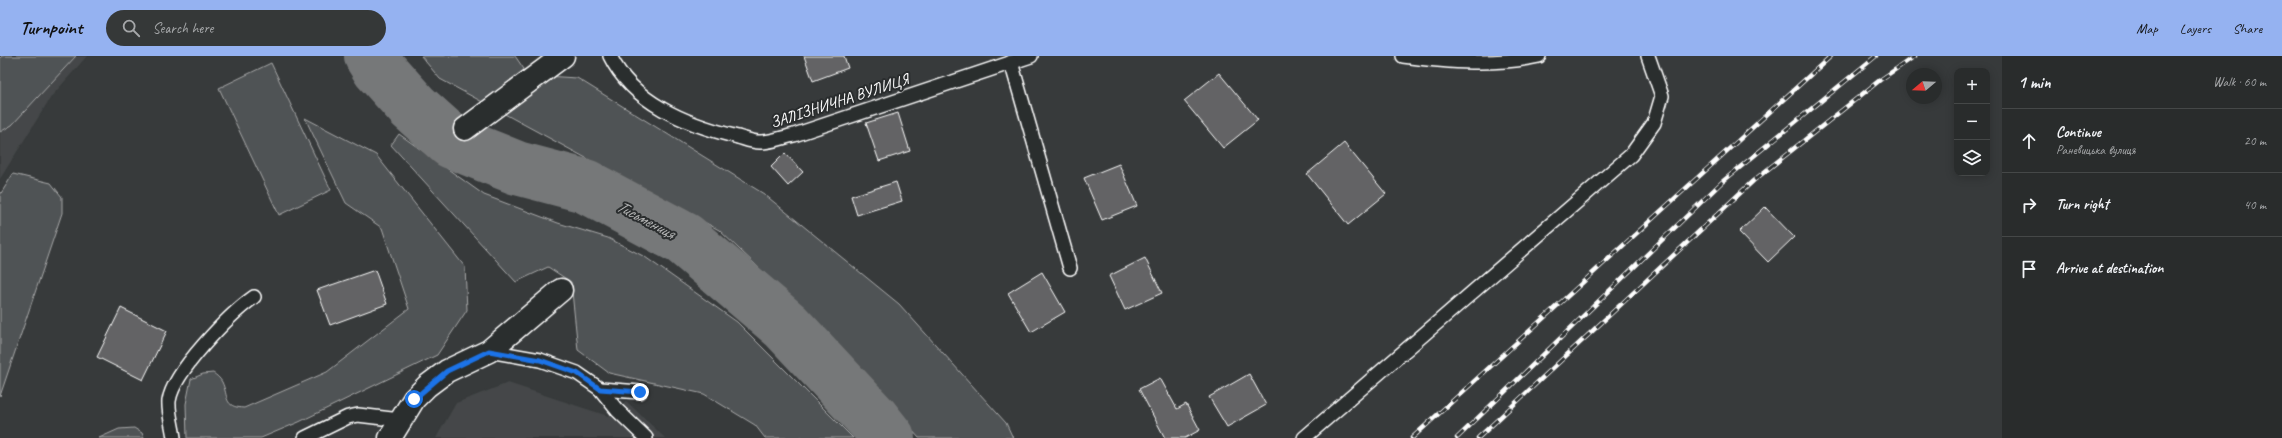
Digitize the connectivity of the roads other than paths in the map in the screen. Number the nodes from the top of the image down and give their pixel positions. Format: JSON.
{"nodes":[{"id":1,"x":563,"y":56,"type":"edge"},
{"id":2,"x":610,"y":56,"type":"edge"},
{"id":3,"x":1031,"y":56,"type":"edge"},
{"id":4,"x":1403,"y":56,"type":"edge"},
{"id":5,"x":1539,"y":56,"type":"edge"},
{"id":6,"x":1648,"y":56,"type":"edge"},
{"id":7,"x":1011,"y":62,"type":"junction"},
{"id":8,"x":465,"y":129,"type":"dead end"},
{"id":9,"x":1070,"y":268,"type":"dead end"},
{"id":10,"x":562,"y":290,"type":"dead end"},
{"id":11,"x":254,"y":297,"type":"dead end"},
{"id":12,"x":489,"y":351,"type":"junction"},
{"id":13,"x":600,"y":389,"type":"junction"},
{"id":14,"x":640,"y":392,"type":"dead end"},
{"id":15,"x":395,"y":429,"type":"edge"},
{"id":16,"x":174,"y":438,"type":"edge"},
{"id":17,"x":305,"y":438,"type":"edge"},
{"id":18,"x":646,"y":438,"type":"edge"},
{"id":19,"x":1304,"y":438,"type":"edge"}],
"edges":[{"from":1,"to":8,"type":"street"},
{"from":2,"to":7,"type":"lane","name":"ЗАЛІЗНИЧНА ВУЛИЦЯ"},
{"from":3,"to":7,"type":"lane","name":"ЗАЛІЗНИЧНА ВУЛИЦЯ"},
{"from":4,"to":5,"type":"lane"},
{"from":6,"to":19,"type":"lane"},
{"from":7,"to":9,"type":"lane"},
{"from":10,"to":12,"type":"street"},
{"from":11,"to":16,"type":"lane"},
{"from":12,"to":13,"type":"lane"},
{"from":12,"to":15,"type":"street"},
{"from":13,"to":14,"type":"lane"},
{"from":13,"to":18,"type":"lane"},
{"from":15,"to":17,"type":"lane"}]}
